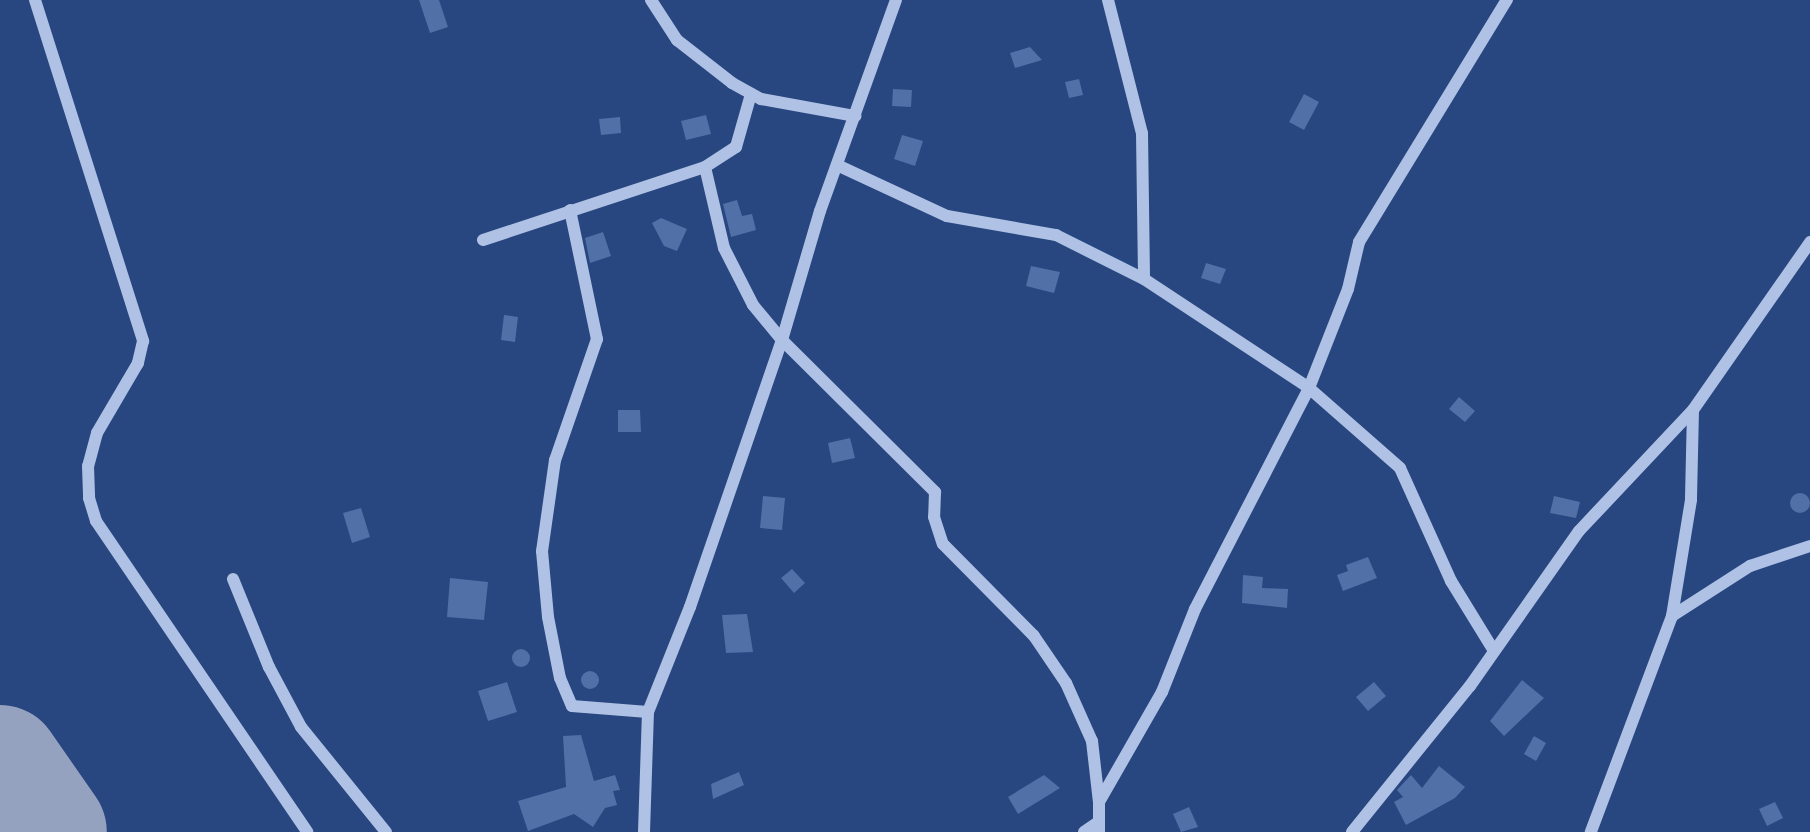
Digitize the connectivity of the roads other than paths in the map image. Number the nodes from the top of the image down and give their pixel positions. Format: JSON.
{"nodes":[{"id":1,"x":35,"y":0,"type":"edge"},
{"id":2,"x":651,"y":0,"type":"edge"},
{"id":3,"x":896,"y":0,"type":"edge"},
{"id":4,"x":1108,"y":0,"type":"edge"},
{"id":5,"x":1507,"y":0,"type":"edge"},
{"id":6,"x":751,"y":94,"type":"junction"},
{"id":7,"x":855,"y":116,"type":"junction"},
{"id":8,"x":837,"y":165,"type":"junction"},
{"id":9,"x":705,"y":167,"type":"junction"},
{"id":10,"x":570,"y":210,"type":"junction"},
{"id":11,"x":483,"y":240,"type":"dead end"},
{"id":12,"x":1810,"y":242,"type":"edge"},
{"id":13,"x":1144,"y":279,"type":"junction"},
{"id":14,"x":782,"y":340,"type":"junction"},
{"id":15,"x":1309,"y":388,"type":"junction"},
{"id":16,"x":1693,"y":410,"type":"junction"},
{"id":17,"x":1810,"y":546,"type":"edge"},
{"id":18,"x":233,"y":579,"type":"dead end"},
{"id":19,"x":1672,"y":616,"type":"junction"},
{"id":20,"x":1494,"y":651,"type":"junction"},
{"id":21,"x":648,"y":712,"type":"junction"},
{"id":22,"x":1098,"y":802,"type":"junction"},
{"id":23,"x":1098,"y":827,"type":"edge"},
{"id":24,"x":307,"y":832,"type":"edge"},
{"id":25,"x":386,"y":832,"type":"edge"},
{"id":26,"x":644,"y":832,"type":"edge"},
{"id":27,"x":1084,"y":832,"type":"edge"},
{"id":28,"x":1352,"y":832,"type":"edge"},
{"id":29,"x":1591,"y":832,"type":"edge"}],
"edges":[{"from":1,"to":24,"type":"street"},
{"from":2,"to":6,"type":"street"},
{"from":3,"to":7,"type":"street"},
{"from":4,"to":13,"type":"street"},
{"from":5,"to":15,"type":"street"},
{"from":6,"to":7,"type":"street"},
{"from":6,"to":9,"type":"street"},
{"from":7,"to":8,"type":"street"},
{"from":8,"to":13,"type":"street"},
{"from":8,"to":14,"type":"street"},
{"from":9,"to":10,"type":"street"},
{"from":9,"to":14,"type":"street"},
{"from":10,"to":11,"type":"street"},
{"from":10,"to":21,"type":"street"},
{"from":12,"to":16,"type":"street"},
{"from":13,"to":15,"type":"street"},
{"from":14,"to":21,"type":"street"},
{"from":14,"to":22,"type":"street"},
{"from":15,"to":20,"type":"street"},
{"from":15,"to":22,"type":"street"},
{"from":16,"to":19,"type":"street"},
{"from":16,"to":20,"type":"street"},
{"from":17,"to":19,"type":"street"},
{"from":18,"to":25,"type":"street"},
{"from":19,"to":29,"type":"street"},
{"from":20,"to":28,"type":"street"},
{"from":21,"to":26,"type":"street"},
{"from":22,"to":23,"type":"street"},
{"from":23,"to":27,"type":"street"}]}
